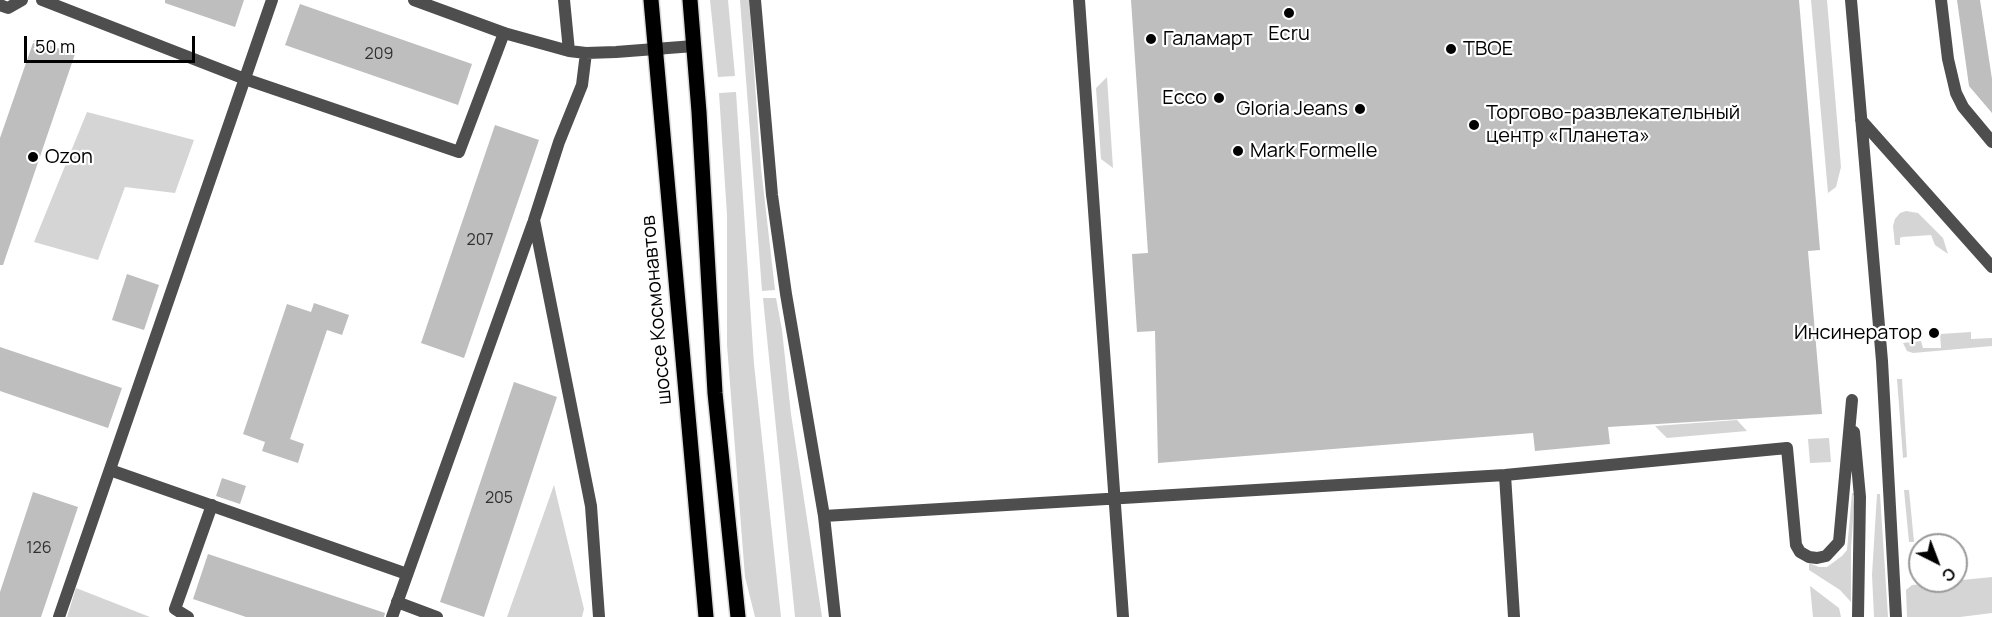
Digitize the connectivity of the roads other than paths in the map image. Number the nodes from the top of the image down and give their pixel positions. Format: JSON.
{"nodes":[{"id":1,"x":22,"y":0,"type":"edge"},
{"id":2,"x":42,"y":0,"type":"edge"},
{"id":3,"x":272,"y":0,"type":"edge"},
{"id":4,"x":414,"y":0,"type":"edge"},
{"id":5,"x":564,"y":0,"type":"edge"},
{"id":6,"x":651,"y":0,"type":"edge"},
{"id":7,"x":690,"y":0,"type":"edge"},
{"id":8,"x":755,"y":0,"type":"edge"},
{"id":9,"x":1079,"y":0,"type":"edge"},
{"id":10,"x":1851,"y":0,"type":"edge"},
{"id":11,"x":1941,"y":0,"type":"edge"},
{"id":12,"x":0,"y":6,"type":"edge"},
{"id":13,"x":504,"y":33,"type":"junction"},
{"id":14,"x":694,"y":46,"type":"junction"},
{"id":15,"x":656,"y":48,"type":"junction"},
{"id":16,"x":569,"y":51,"type":"junction"},
{"id":17,"x":586,"y":53,"type":"junction"},
{"id":18,"x":245,"y":79,"type":"junction"},
{"id":19,"x":1861,"y":120,"type":"junction"},
{"id":20,"x":1992,"y":142,"type":"edge"},
{"id":21,"x":534,"y":220,"type":"junction"},
{"id":22,"x":1992,"y":267,"type":"edge"},
{"id":23,"x":110,"y":470,"type":"junction"},
{"id":24,"x":1505,"y":475,"type":"junction"},
{"id":25,"x":1115,"y":500,"type":"junction"},
{"id":26,"x":212,"y":506,"type":"junction"},
{"id":27,"x":824,"y":516,"type":"junction"},
{"id":28,"x":408,"y":574,"type":"junction"},
{"id":29,"x":398,"y":602,"type":"junction"},
{"id":30,"x":59,"y":617,"type":"edge"},
{"id":31,"x":188,"y":617,"type":"edge"},
{"id":32,"x":392,"y":617,"type":"edge"},
{"id":33,"x":436,"y":617,"type":"edge"},
{"id":34,"x":599,"y":617,"type":"edge"},
{"id":35,"x":706,"y":617,"type":"edge"},
{"id":36,"x":738,"y":617,"type":"edge"},
{"id":37,"x":836,"y":617,"type":"edge"},
{"id":38,"x":1123,"y":617,"type":"edge"},
{"id":39,"x":1514,"y":617,"type":"edge"},
{"id":40,"x":1858,"y":617,"type":"edge"},
{"id":41,"x":1896,"y":617,"type":"edge"}],
"edges":[{"from":1,"to":12,"type":"street"},
{"from":2,"to":18,"type":"street"},
{"from":3,"to":18,"type":"street"},
{"from":4,"to":13,"type":"street"},
{"from":5,"to":16,"type":"street"},
{"from":6,"to":15,"type":"main road","name":"шоссе Космонавтов"},
{"from":7,"to":14,"type":"main road"},
{"from":8,"to":27,"type":"street"},
{"from":9,"to":25,"type":"street"},
{"from":10,"to":19,"type":"street"},
{"from":11,"to":20,"type":"street"},
{"from":13,"to":16,"type":"street"},
{"from":13,"to":18,"type":"street"},
{"from":14,"to":15,"type":"street"},
{"from":14,"to":36,"type":"main road"},
{"from":15,"to":17,"type":"street"},
{"from":15,"to":35,"type":"main road","name":"шоссе Космонавтов"},
{"from":16,"to":17,"type":"street"},
{"from":17,"to":21,"type":"street"},
{"from":18,"to":23,"type":"street"},
{"from":19,"to":22,"type":"street"},
{"from":19,"to":41,"type":"street"},
{"from":21,"to":28,"type":"street"},
{"from":21,"to":34,"type":"street"},
{"from":23,"to":26,"type":"street"},
{"from":23,"to":30,"type":"street"},
{"from":24,"to":25,"type":"street"},
{"from":24,"to":39,"type":"street"},
{"from":24,"to":40,"type":"street"},
{"from":25,"to":27,"type":"street"},
{"from":25,"to":38,"type":"street"},
{"from":26,"to":28,"type":"street"},
{"from":26,"to":31,"type":"street"},
{"from":27,"to":37,"type":"street"},
{"from":28,"to":29,"type":"street"},
{"from":29,"to":32,"type":"street"},
{"from":29,"to":33,"type":"street"}]}
